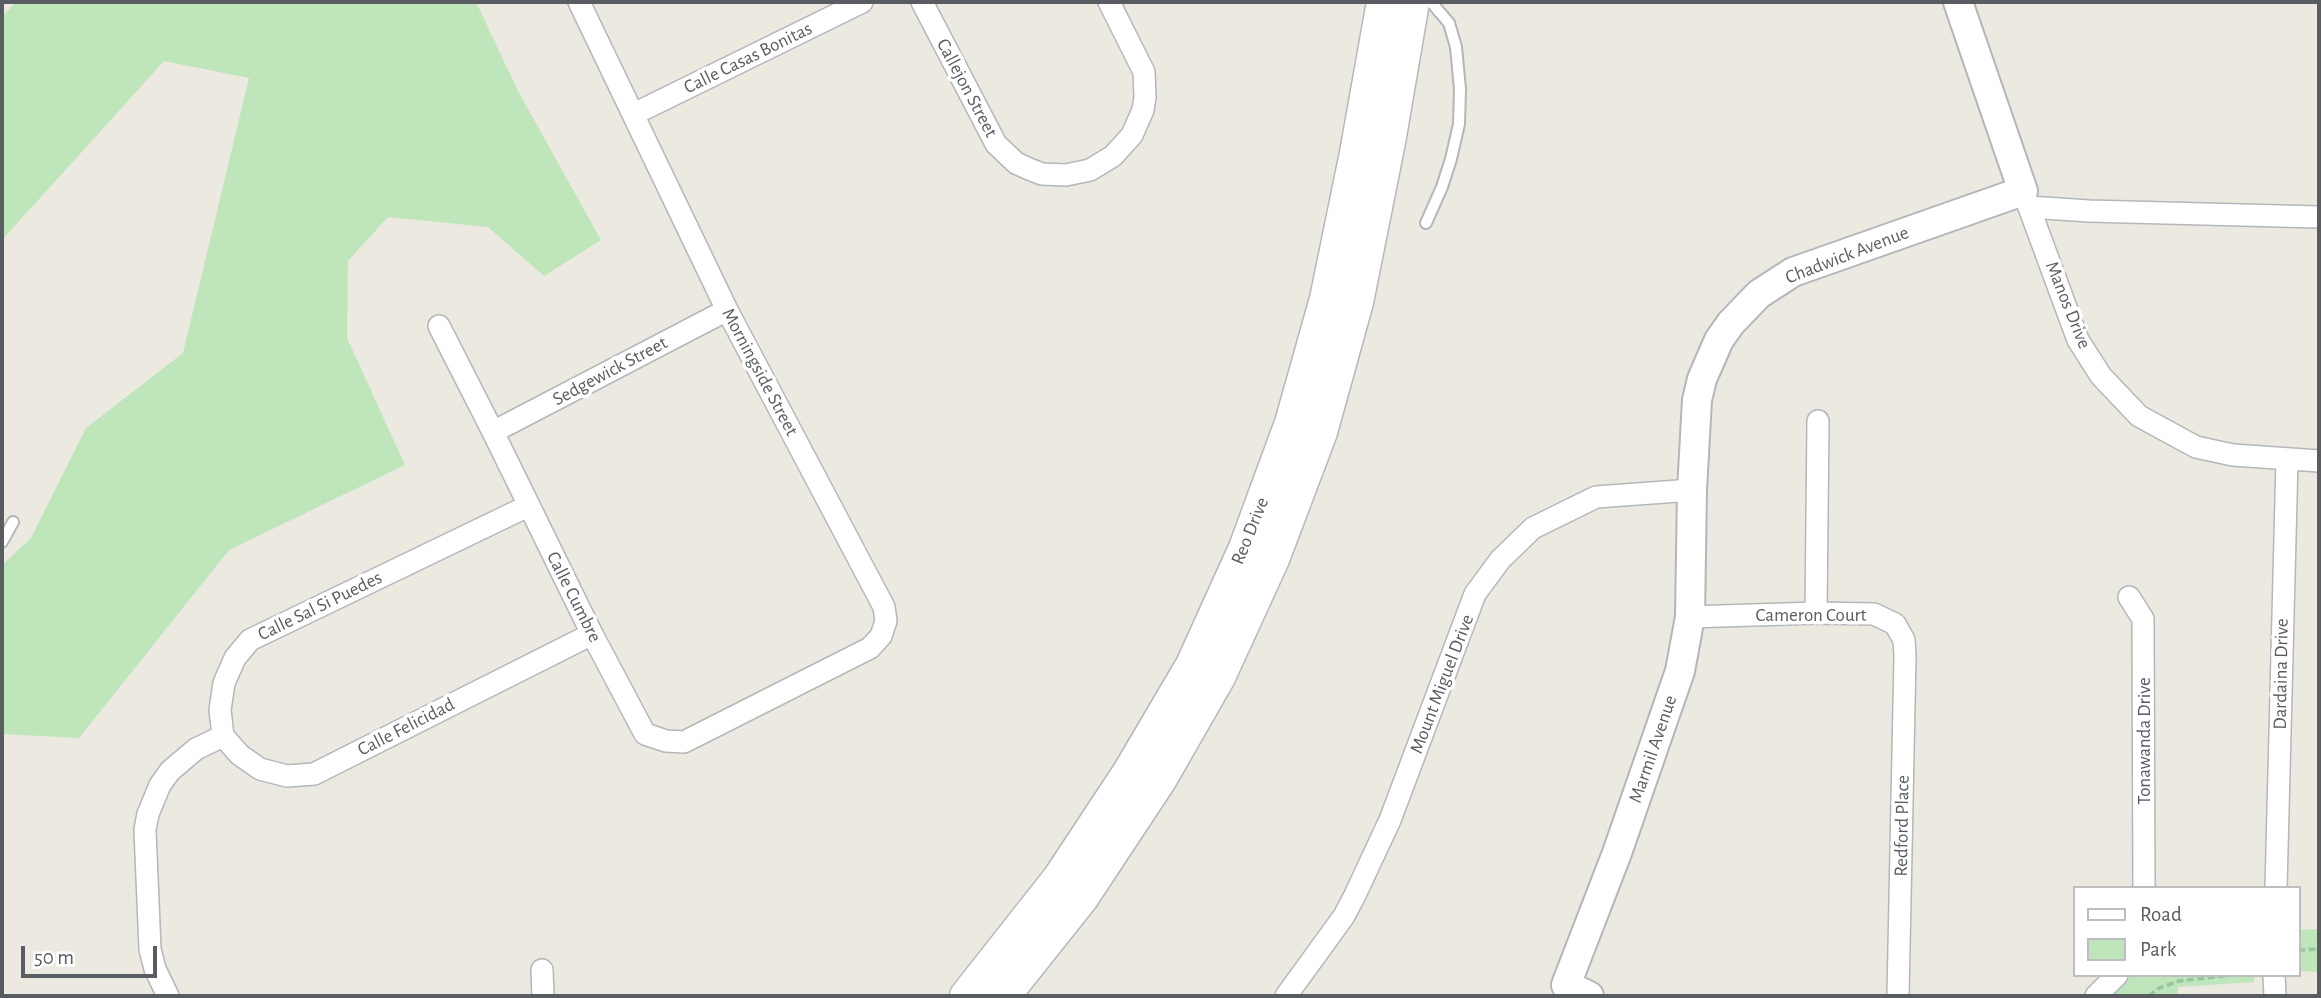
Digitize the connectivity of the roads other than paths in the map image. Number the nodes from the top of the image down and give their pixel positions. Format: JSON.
{"nodes":[{"id":1,"x":579,"y":2,"type":"edge"},
{"id":2,"x":862,"y":2,"type":"edge"},
{"id":3,"x":922,"y":2,"type":"edge"},
{"id":4,"x":1109,"y":2,"type":"edge"},
{"id":5,"x":1383,"y":2,"type":"edge"},
{"id":6,"x":1413,"y":2,"type":"edge"},
{"id":7,"x":1431,"y":2,"type":"edge"},
{"id":8,"x":1958,"y":2,"type":"edge"},
{"id":9,"x":634,"y":114,"type":"junction"},
{"id":10,"x":2026,"y":199,"type":"junction"},
{"id":11,"x":2319,"y":217,"type":"edge"},
{"id":12,"x":1426,"y":223,"type":"dead end"},
{"id":13,"x":727,"y":310,"type":"junction"},
{"id":14,"x":439,"y":327,"type":"dead end"},
{"id":15,"x":1818,"y":422,"type":"dead end"},
{"id":16,"x":493,"y":432,"type":"junction"},
{"id":17,"x":2287,"y":460,"type":"junction"},
{"id":18,"x":2319,"y":461,"type":"edge"},
{"id":19,"x":1692,"y":490,"type":"junction"},
{"id":20,"x":528,"y":506,"type":"junction"},
{"id":21,"x":13,"y":522,"type":"dead end"},
{"id":22,"x":2,"y":542,"type":"edge"},
{"id":23,"x":2129,"y":597,"type":"dead end"},
{"id":24,"x":1816,"y":613,"type":"junction"},
{"id":25,"x":1690,"y":617,"type":"junction"},
{"id":26,"x":592,"y":634,"type":"junction"},
{"id":27,"x":1905,"y":656,"type":"joint"},
{"id":28,"x":780,"y":693,"type":"joint"},
{"id":29,"x":223,"y":736,"type":"junction"},
{"id":30,"x":2144,"y":886,"type":"edge"},
{"id":31,"x":2276,"y":886,"type":"edge"},
{"id":32,"x":542,"y":970,"type":"dead end"},
{"id":33,"x":2116,"y":977,"type":"edge"},
{"id":34,"x":2274,"y":977,"type":"edge"},
{"id":35,"x":1571,"y":993,"type":"edge"},
{"id":36,"x":168,"y":996,"type":"edge"},
{"id":37,"x":543,"y":996,"type":"edge"},
{"id":38,"x":966,"y":996,"type":"edge"},
{"id":39,"x":1004,"y":996,"type":"edge"},
{"id":40,"x":1286,"y":996,"type":"edge"},
{"id":41,"x":1898,"y":996,"type":"edge"},
{"id":42,"x":2096,"y":996,"type":"edge"},
{"id":43,"x":2275,"y":996,"type":"edge"}],
"edges":[{"from":1,"to":9,"type":"street","name":"Morningside Street"},
{"from":2,"to":9,"type":"street","name":"Calle Casas Bonitas"},
{"from":3,"to":4,"type":"street","name":"Callejon Street"},
{"from":5,"to":38,"type":"main road","name":"Reo Drive"},
{"from":6,"to":39,"type":"main road","name":"Reo Drive"},
{"from":7,"to":12,"type":"lane"},
{"from":8,"to":10,"type":"street","name":"Manos Drive"},
{"from":9,"to":13,"type":"street","name":"Morningside Street"},
{"from":10,"to":11,"type":"street","name":"Chadwick Avenue"},
{"from":10,"to":17,"type":"street","name":"Manos Drive"},
{"from":10,"to":19,"type":"street","name":"Chadwick Avenue"},
{"from":13,"to":16,"type":"street","name":"Sedgewick Street"},
{"from":13,"to":28,"type":"street","name":"Morningside Street"},
{"from":14,"to":16,"type":"street","name":"Calle Cumbre"},
{"from":15,"to":24,"type":"street"},
{"from":16,"to":20,"type":"street","name":"Calle Cumbre"},
{"from":17,"to":18,"type":"street","name":"Manos Drive"},
{"from":17,"to":31,"type":"street","name":"Dardaina Drive"},
{"from":19,"to":25,"type":"street","name":"Marmil Avenue"},
{"from":19,"to":40,"type":"street","name":"Mount Miguel Drive"},
{"from":20,"to":26,"type":"street","name":"Calle Cumbre"},
{"from":20,"to":29,"type":"street","name":"Calle Sal Si Puedes"},
{"from":21,"to":22,"type":"lane"},
{"from":23,"to":30,"type":"street","name":"Tonawanda Drive"},
{"from":24,"to":25,"type":"street","name":"Cameron Court"},
{"from":24,"to":27,"type":"street","name":"Cameron Court"},
{"from":25,"to":35,"type":"street","name":"Marmil Avenue"},
{"from":26,"to":28,"type":"street","name":"Calle Cumbre"},
{"from":26,"to":29,"type":"street","name":"Calle Felicidad"},
{"from":27,"to":41,"type":"street","name":"Redford Place"},
{"from":29,"to":36,"type":"street"},
{"from":32,"to":37,"type":"street"},
{"from":33,"to":42,"type":"street"},
{"from":34,"to":43,"type":"street"}]}
